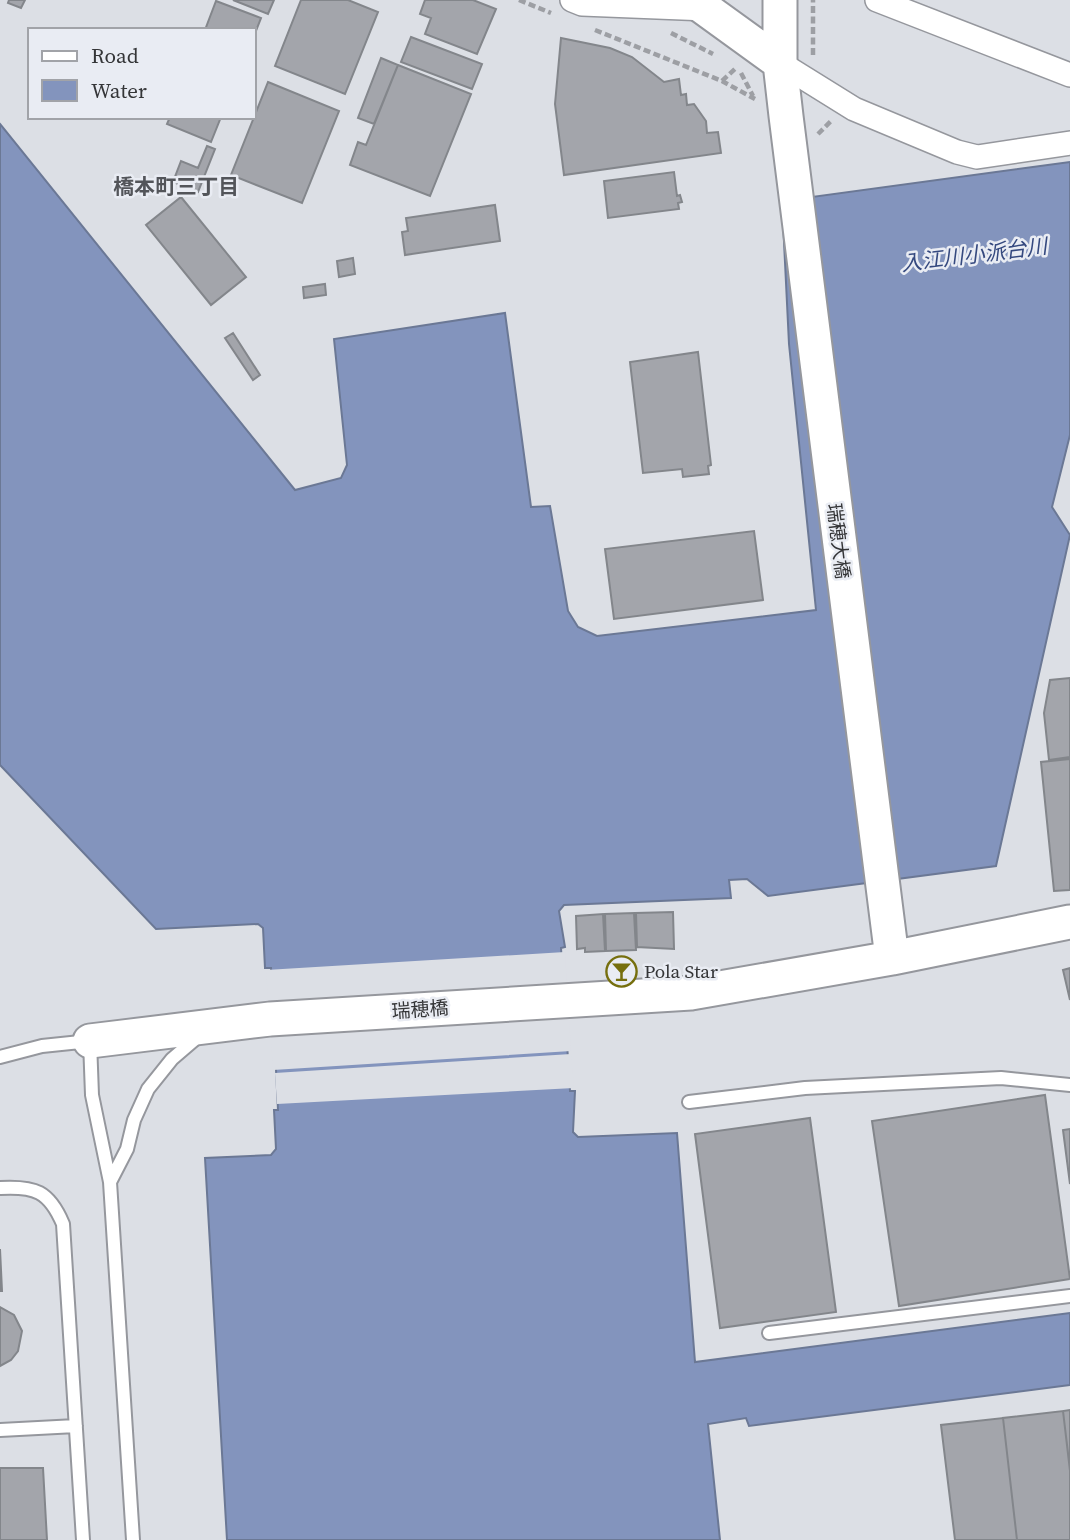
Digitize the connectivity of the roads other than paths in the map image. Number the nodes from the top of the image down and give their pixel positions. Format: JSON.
{"nodes":[{"id":1,"x":780,"y":0,"type":"edge"},
{"id":2,"x":877,"y":0,"type":"edge"},
{"id":3,"x":700,"y":4,"type":"edge"},
{"id":4,"x":564,"y":8,"type":"edge"},
{"id":5,"x":780,"y":63,"type":"junction"},
{"id":6,"x":1070,"y":75,"type":"edge"},
{"id":7,"x":1070,"y":143,"type":"edge"},
{"id":8,"x":1070,"y":922,"type":"edge"},
{"id":9,"x":892,"y":958,"type":"junction"},
{"id":10,"x":211,"y":1026,"type":"junction"},
{"id":11,"x":90,"y":1041,"type":"junction"},
{"id":12,"x":0,"y":1057,"type":"edge"},
{"id":13,"x":1070,"y":1085,"type":"edge"},
{"id":14,"x":689,"y":1102,"type":"dead end"},
{"id":15,"x":110,"y":1182,"type":"junction"},
{"id":16,"x":0,"y":1188,"type":"edge"},
{"id":17,"x":1070,"y":1296,"type":"edge"},
{"id":18,"x":769,"y":1333,"type":"dead end"},
{"id":19,"x":76,"y":1426,"type":"junction"},
{"id":20,"x":0,"y":1430,"type":"edge"},
{"id":21,"x":83,"y":1540,"type":"edge"},
{"id":22,"x":133,"y":1540,"type":"edge"}],
"edges":[{"from":1,"to":5,"type":"street","name":"瑞穂大橋"},
{"from":2,"to":6,"type":"street"},
{"from":3,"to":4,"type":"street"},
{"from":3,"to":5,"type":"street"},
{"from":5,"to":7,"type":"street"},
{"from":5,"to":9,"type":"street","name":"瑞穂大橋"},
{"from":8,"to":9,"type":"street","name":"瑞穂橋"},
{"from":9,"to":10,"type":"street","name":"瑞穂橋"},
{"from":10,"to":11,"type":"street","name":"瑞穂橋"},
{"from":10,"to":15,"type":"lane"},
{"from":11,"to":12,"type":"lane"},
{"from":11,"to":15,"type":"lane"},
{"from":13,"to":14,"type":"lane"},
{"from":15,"to":22,"type":"lane"},
{"from":16,"to":19,"type":"lane"},
{"from":17,"to":18,"type":"lane"},
{"from":19,"to":20,"type":"lane"},
{"from":19,"to":21,"type":"lane"}]}
